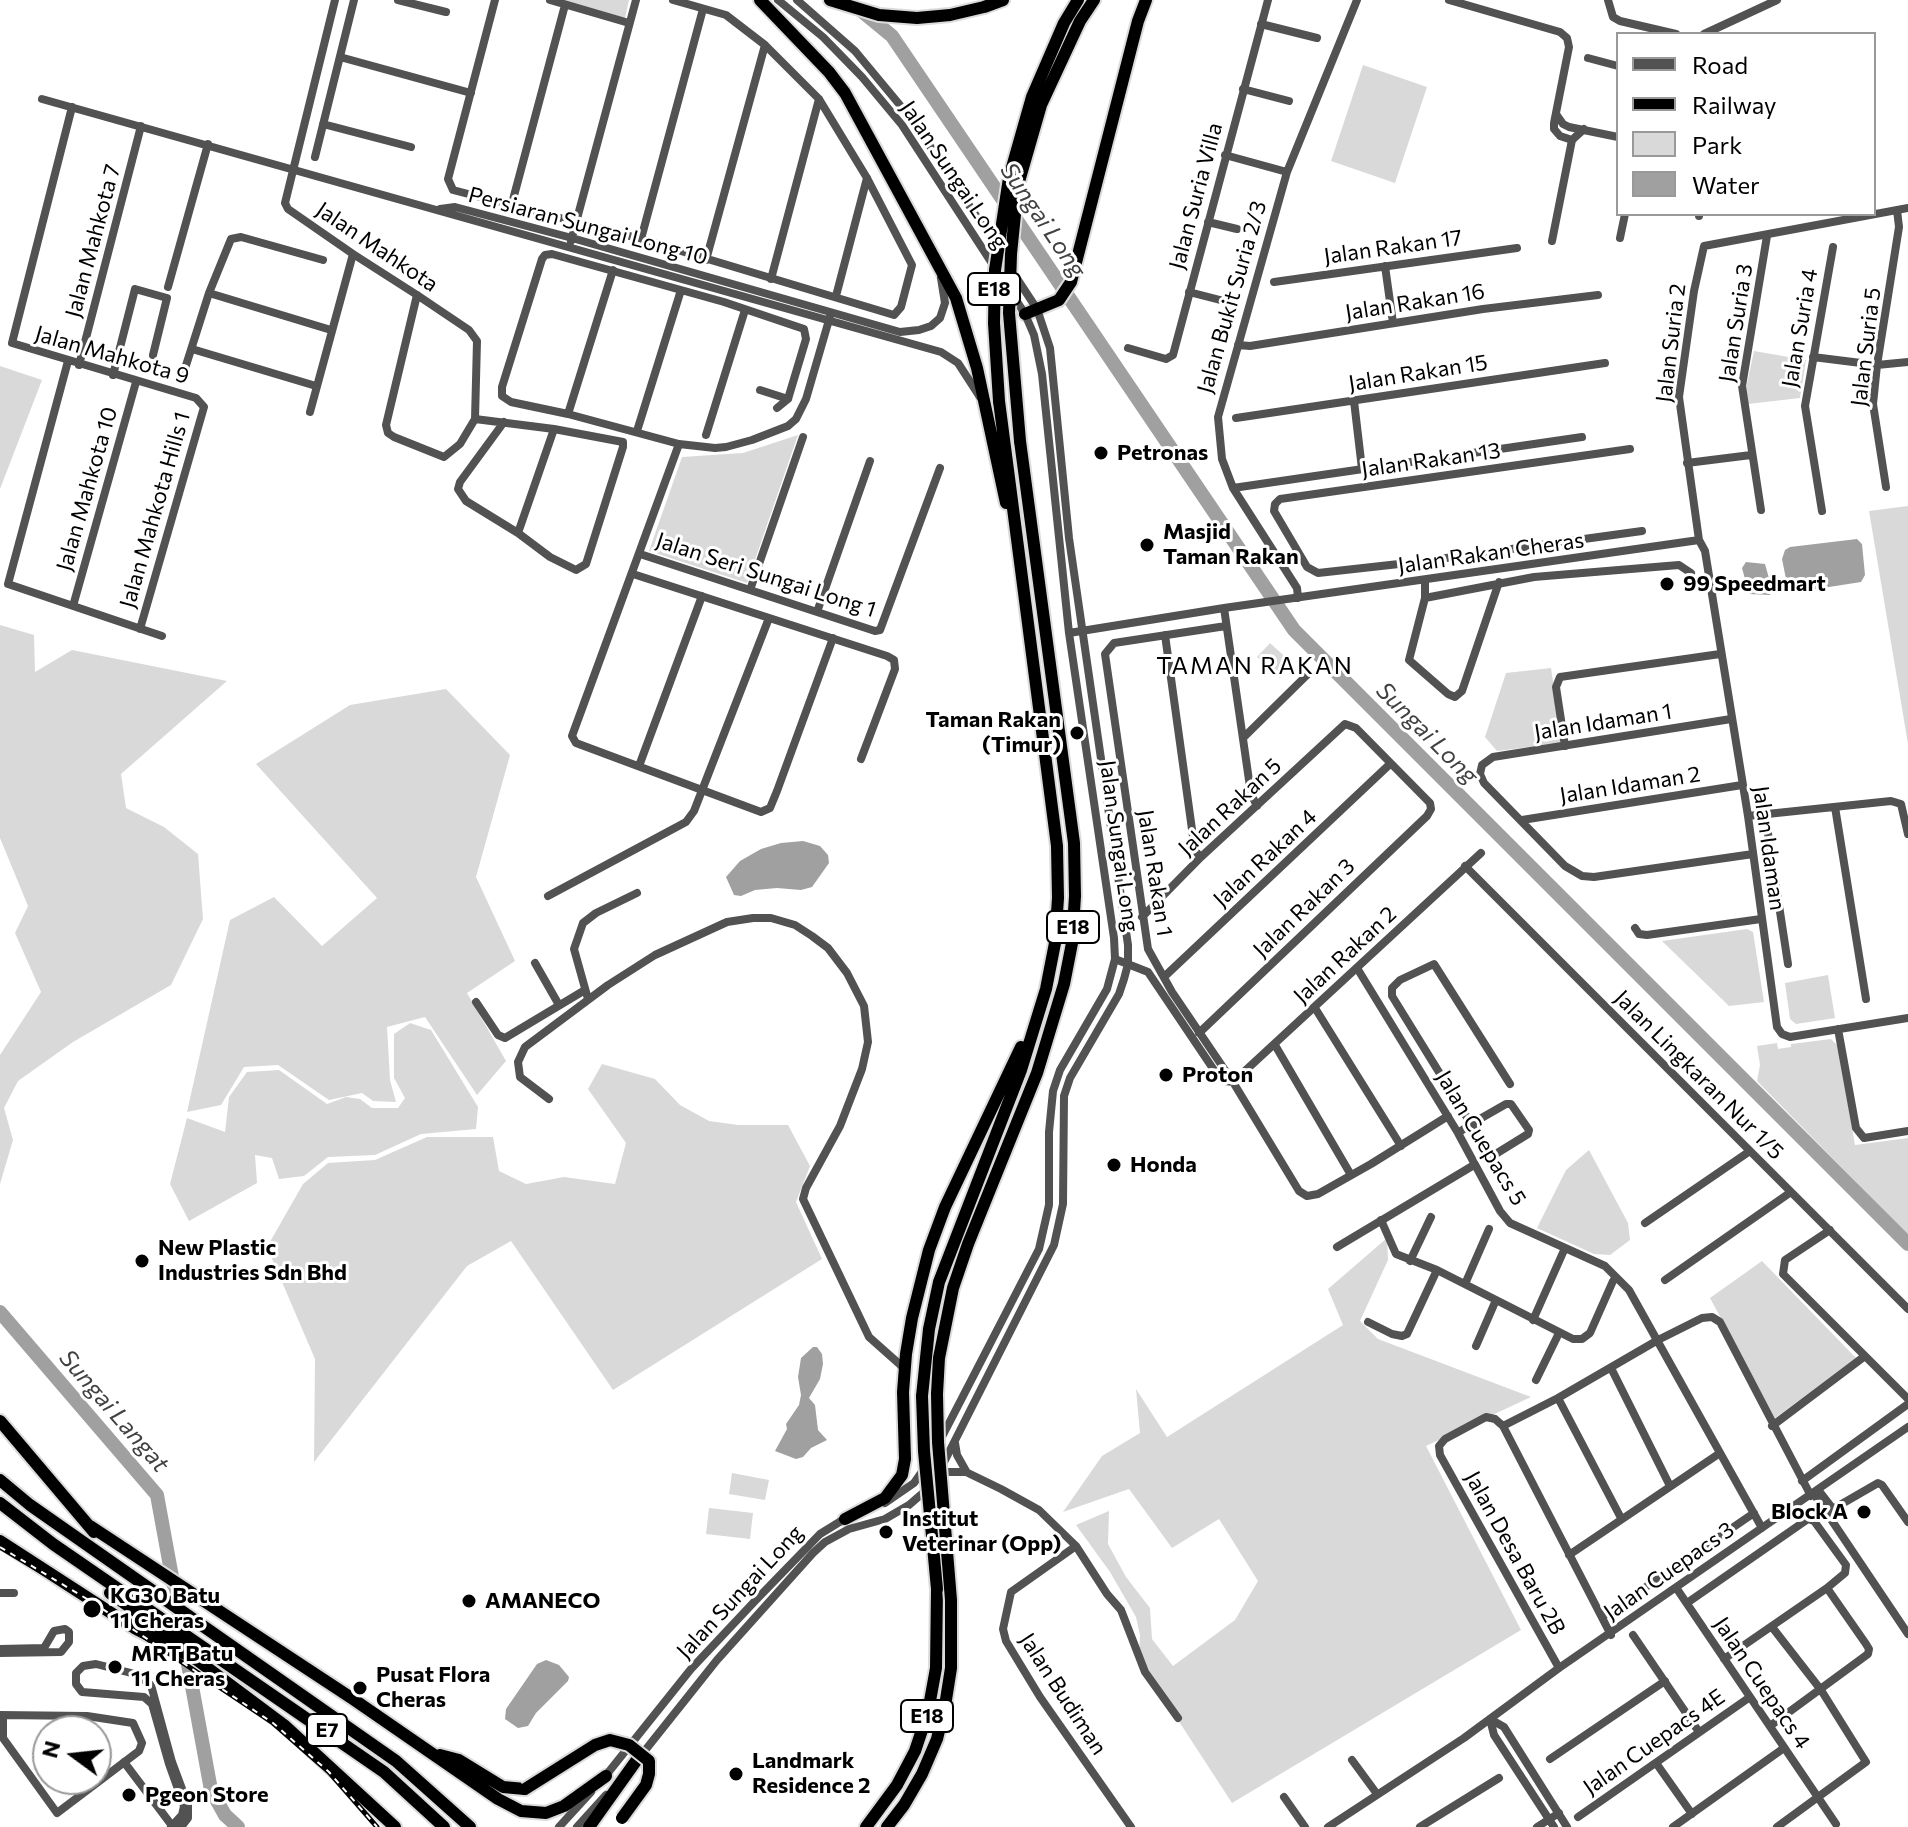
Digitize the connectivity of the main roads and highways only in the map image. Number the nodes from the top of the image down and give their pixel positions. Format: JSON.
{"nodes":[{"id":1,"x":760,"y":0,"type":"edge"},
{"id":2,"x":830,"y":0,"type":"edge"},
{"id":3,"x":1003,"y":0,"type":"edge"},
{"id":4,"x":1078,"y":0,"type":"edge"},
{"id":5,"x":1094,"y":0,"type":"edge"},
{"id":6,"x":1146,"y":0,"type":"edge"},
{"id":7,"x":1013,"y":182,"type":"junction"},
{"id":8,"x":1031,"y":312,"type":"road end"},
{"id":9,"x":1017,"y":540,"type":"junction"},
{"id":10,"x":1046,"y":989,"type":"junction"},
{"id":11,"x":0,"y":1421,"type":"edge"},
{"id":12,"x":5,"y":1432,"type":"edge"},
{"id":13,"x":0,"y":1480,"type":"edge"},
{"id":14,"x":0,"y":1503,"type":"edge"},
{"id":15,"x":845,"y":1519,"type":"road end"},
{"id":16,"x":90,"y":1526,"type":"junction"},
{"id":17,"x":0,"y":1541,"type":"edge"},
{"id":18,"x":53,"y":1544,"type":"junction"},
{"id":19,"x":124,"y":1569,"type":"junction"},
{"id":20,"x":202,"y":1661,"type":"junction"},
{"id":21,"x":431,"y":1752,"type":"junction"},
{"id":22,"x":636,"y":1761,"type":"road end"},
{"id":23,"x":606,"y":1776,"type":"road end"},
{"id":24,"x":618,"y":1822,"type":"edge"},
{"id":25,"x":395,"y":1827,"type":"edge"},
{"id":26,"x":444,"y":1827,"type":"edge"},
{"id":27,"x":470,"y":1827,"type":"edge"},
{"id":28,"x":589,"y":1827,"type":"edge"},
{"id":29,"x":866,"y":1827,"type":"edge"},
{"id":30,"x":887,"y":1827,"type":"edge"}],
"edges":[{"from":1,"to":9,"type":"highway"},
{"from":2,"to":3,"type":"highway"},
{"from":4,"to":7,"type":"highway","number":"E18"},
{"from":5,"to":7,"type":"highway","number":"E18"},
{"from":6,"to":8,"type":"highway"},
{"from":7,"to":9,"type":"highway","number":"E18","bridge":true},
{"from":7,"to":30,"type":"highway","number":"E18","bridge":true},
{"from":9,"to":10,"type":"highway","number":"E18"},
{"from":10,"to":15,"type":"highway"},
{"from":10,"to":29,"type":"highway","number":"E18","bridge":true},
{"from":11,"to":12,"type":"highway"},
{"from":12,"to":16,"type":"highway"},
{"from":13,"to":19,"type":"highway","number":"E7"},
{"from":14,"to":18,"type":"highway","number":"E7"},
{"from":16,"to":19,"type":"highway"},
{"from":16,"to":21,"type":"highway"},
{"from":17,"to":20,"type":"highway"},
{"from":18,"to":20,"type":"highway"},
{"from":18,"to":26,"type":"highway","number":"E7"},
{"from":19,"to":27,"type":"highway","number":"E7"},
{"from":20,"to":25,"type":"highway"},
{"from":21,"to":23,"type":"highway"},
{"from":21,"to":24,"type":"highway","bridge":true},
{"from":22,"to":28,"type":"highway"}]}
